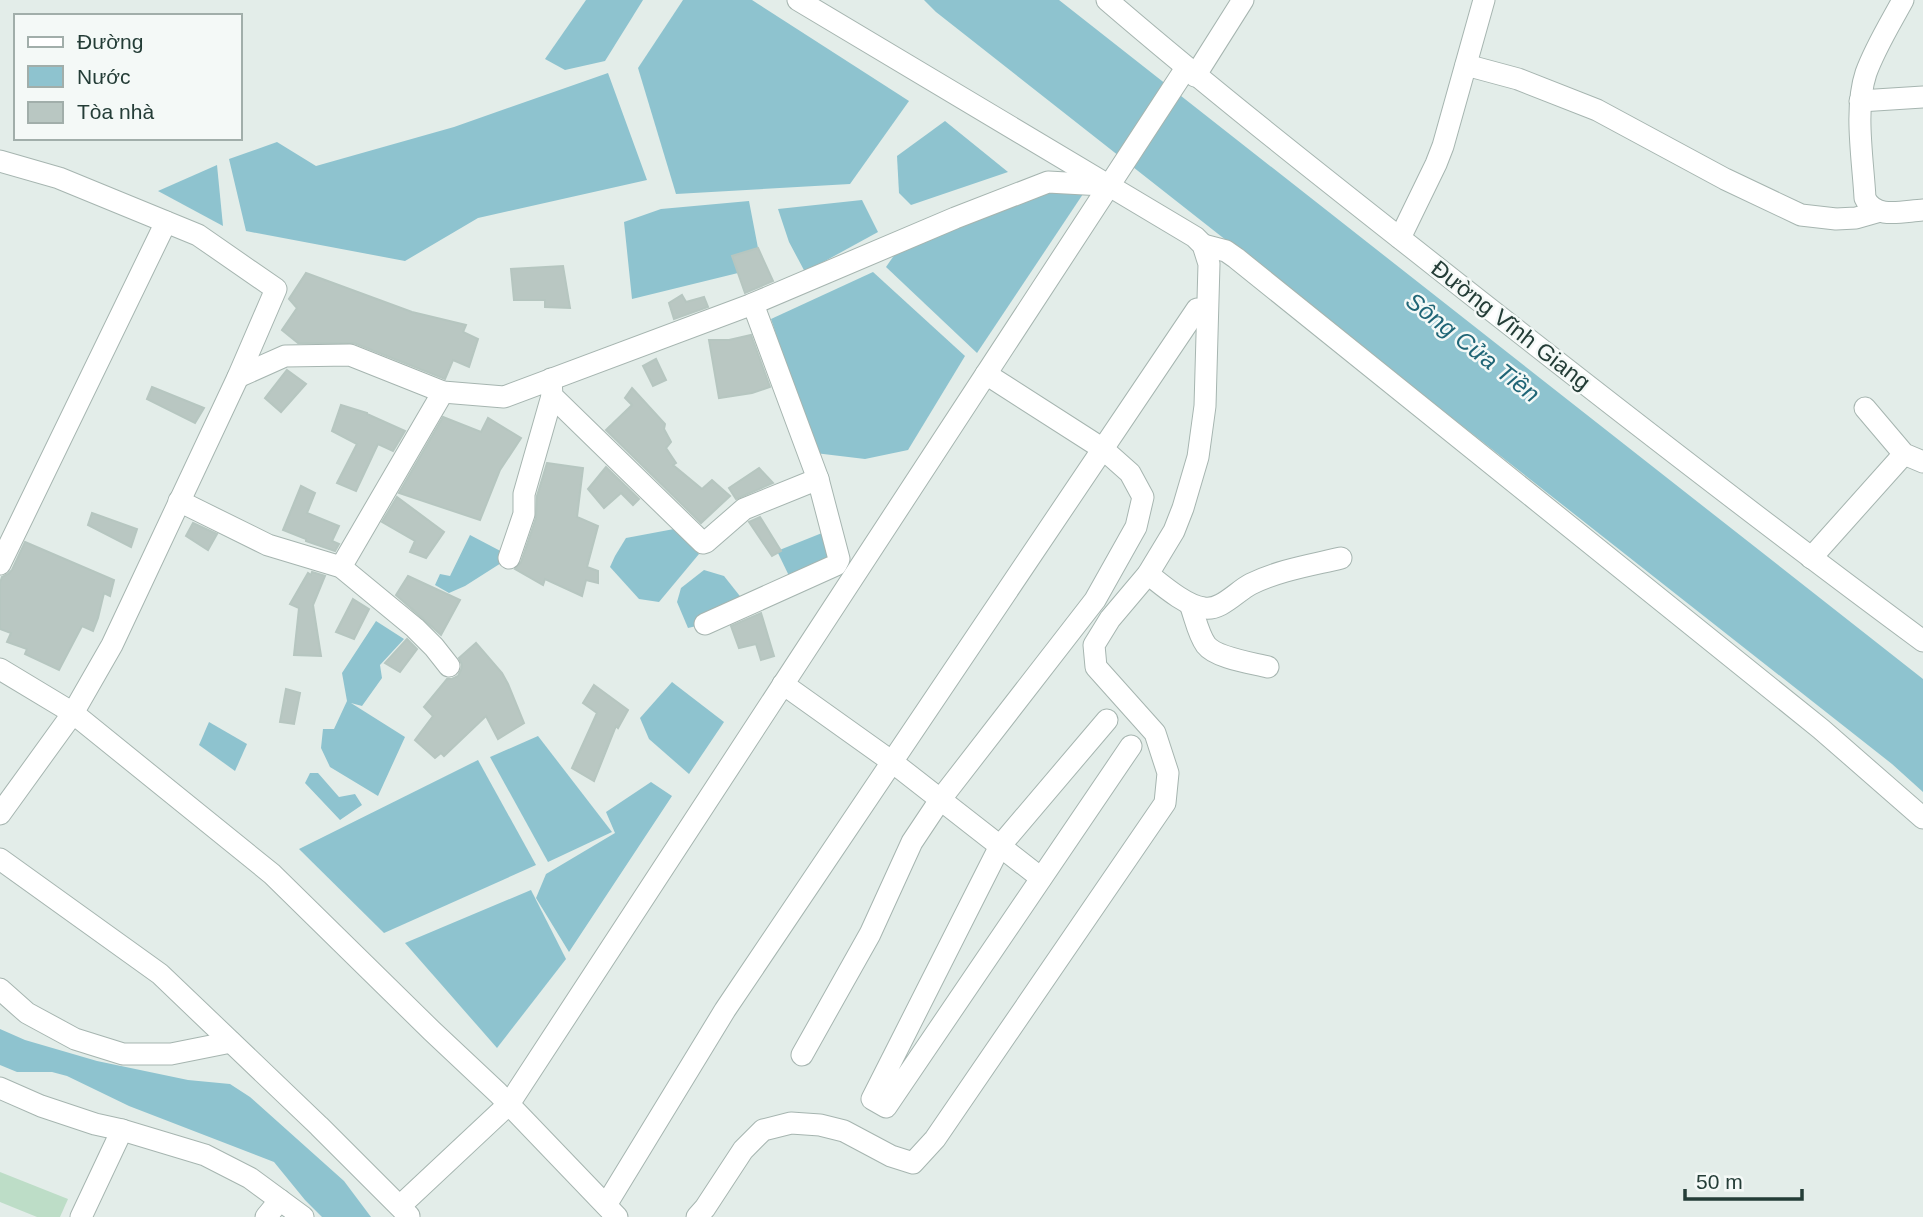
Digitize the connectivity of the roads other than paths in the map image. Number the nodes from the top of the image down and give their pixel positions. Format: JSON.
{"nodes":[{"id":1,"x":798,"y":0,"type":"edge"},
{"id":2,"x":1107,"y":0,"type":"edge"},
{"id":3,"x":1243,"y":0,"type":"edge"},
{"id":4,"x":1483,"y":0,"type":"edge"},
{"id":5,"x":1903,"y":0,"type":"edge"},
{"id":6,"x":1466,"y":65,"type":"junction"},
{"id":7,"x":1190,"y":72,"type":"junction"},
{"id":8,"x":1923,"y":97,"type":"edge"},
{"id":9,"x":1860,"y":102,"type":"junction"},
{"id":10,"x":0,"y":161,"type":"edge"},
{"id":11,"x":1114,"y":178,"type":"junction"},
{"id":12,"x":1923,"y":210,"type":"edge"},
{"id":13,"x":1878,"y":212,"type":"junction"},
{"id":14,"x":166,"y":222,"type":"junction"},
{"id":15,"x":1400,"y":238,"type":"junction"},
{"id":16,"x":1203,"y":245,"type":"junction"},
{"id":17,"x":752,"y":304,"type":"junction"},
{"id":18,"x":1197,"y":309,"type":"dead end"},
{"id":19,"x":986,"y":374,"type":"junction"},
{"id":20,"x":238,"y":377,"type":"junction"},
{"id":21,"x":551,"y":387,"type":"junction"},
{"id":22,"x":443,"y":392,"type":"junction"},
{"id":23,"x":1865,"y":408,"type":"dead end"},
{"id":24,"x":1103,"y":449,"type":"junction"},
{"id":25,"x":1913,"y":458,"type":"edge"},
{"id":26,"x":818,"y":479,"type":"junction"},
{"id":27,"x":179,"y":501,"type":"junction"},
{"id":28,"x":509,"y":558,"type":"dead end"},
{"id":29,"x":1341,"y":558,"type":"dead end"},
{"id":30,"x":1811,"y":558,"type":"junction"},
{"id":31,"x":0,"y":564,"type":"edge"},
{"id":32,"x":341,"y":566,"type":"junction"},
{"id":33,"x":1148,"y":574,"type":"junction"},
{"id":34,"x":1190,"y":604,"type":"junction"},
{"id":35,"x":705,"y":624,"type":"dead end"},
{"id":36,"x":1923,"y":641,"type":"edge"},
{"id":37,"x":449,"y":666,"type":"dead end"},
{"id":38,"x":1268,"y":667,"type":"dead end"},
{"id":39,"x":0,"y":669,"type":"edge"},
{"id":40,"x":783,"y":684,"type":"junction"},
{"id":41,"x":73,"y":713,"type":"junction"},
{"id":42,"x":1107,"y":720,"type":"dead end"},
{"id":43,"x":1131,"y":746,"type":"dead end"},
{"id":44,"x":891,"y":761,"type":"junction"},
{"id":45,"x":940,"y":800,"type":"junction"},
{"id":46,"x":0,"y":814,"type":"edge"},
{"id":47,"x":1923,"y":818,"type":"edge"},
{"id":48,"x":1000,"y":845,"type":"junction"},
{"id":49,"x":0,"y":859,"type":"edge"},
{"id":50,"x":1041,"y":878,"type":"junction"},
{"id":51,"x":0,"y":989,"type":"edge"},
{"id":52,"x":231,"y":1042,"type":"junction"},
{"id":53,"x":802,"y":1055,"type":"dead end"},
{"id":54,"x":0,"y":1088,"type":"edge"},
{"id":55,"x":509,"y":1104,"type":"junction"},
{"id":56,"x":122,"y":1130,"type":"junction"},
{"id":57,"x":280,"y":1200,"type":"junction"},
{"id":58,"x":611,"y":1211,"type":"edge"},
{"id":59,"x":405,"y":1212,"type":"edge"},
{"id":60,"x":80,"y":1217,"type":"edge"},
{"id":61,"x":267,"y":1217,"type":"edge"},
{"id":62,"x":303,"y":1217,"type":"edge"},
{"id":63,"x":697,"y":1217,"type":"edge"}],
"edges":[{"from":1,"to":11,"type":"street"},
{"from":2,"to":7,"type":"street","name":"Đường Vĩnh Giang"},
{"from":3,"to":7,"type":"street"},
{"from":4,"to":6,"type":"street"},
{"from":5,"to":9,"type":"street"},
{"from":6,"to":13,"type":"street"},
{"from":6,"to":15,"type":"street"},
{"from":7,"to":11,"type":"street"},
{"from":7,"to":15,"type":"street","name":"Đường Vĩnh Giang"},
{"from":8,"to":9,"type":"street"},
{"from":9,"to":13,"type":"street"},
{"from":10,"to":14,"type":"street"},
{"from":11,"to":16,"type":"street"},
{"from":11,"to":17,"type":"street"},
{"from":11,"to":19,"type":"street"},
{"from":12,"to":13,"type":"street"},
{"from":14,"to":20,"type":"street"},
{"from":14,"to":31,"type":"street"},
{"from":15,"to":30,"type":"street","name":"Đường Vĩnh Giang"},
{"from":16,"to":33,"type":"street"},
{"from":16,"to":47,"type":"street"},
{"from":17,"to":21,"type":"street"},
{"from":17,"to":26,"type":"street"},
{"from":18,"to":24,"type":"street"},
{"from":19,"to":24,"type":"street"},
{"from":19,"to":40,"type":"street"},
{"from":20,"to":22,"type":"street"},
{"from":20,"to":27,"type":"street"},
{"from":21,"to":22,"type":"street"},
{"from":21,"to":26,"type":"street"},
{"from":21,"to":28,"type":"street"},
{"from":22,"to":32,"type":"street"},
{"from":23,"to":25,"type":"street"},
{"from":24,"to":44,"type":"street"},
{"from":24,"to":45,"type":"street"},
{"from":25,"to":30,"type":"street"},
{"from":26,"to":35,"type":"street"},
{"from":27,"to":32,"type":"street"},
{"from":27,"to":41,"type":"street"},
{"from":29,"to":34,"type":"street"},
{"from":30,"to":36,"type":"street","name":"Đường Vĩnh Giang"},
{"from":32,"to":37,"type":"street"},
{"from":33,"to":34,"type":"street"},
{"from":33,"to":63,"type":"street"},
{"from":34,"to":38,"type":"street"},
{"from":39,"to":41,"type":"street"},
{"from":40,"to":44,"type":"street"},
{"from":40,"to":55,"type":"street"},
{"from":41,"to":46,"type":"street"},
{"from":41,"to":55,"type":"street"},
{"from":42,"to":48,"type":"street"},
{"from":43,"to":50,"type":"street"},
{"from":44,"to":45,"type":"street"},
{"from":44,"to":58,"type":"street"},
{"from":45,"to":48,"type":"street"},
{"from":45,"to":53,"type":"street"},
{"from":48,"to":50,"type":"street"},
{"from":48,"to":50,"type":"street"},
{"from":49,"to":52,"type":"street"},
{"from":51,"to":52,"type":"street"},
{"from":52,"to":59,"type":"street"},
{"from":54,"to":56,"type":"street"},
{"from":55,"to":58,"type":"street"},
{"from":55,"to":59,"type":"street"},
{"from":56,"to":57,"type":"street"},
{"from":56,"to":60,"type":"street"},
{"from":57,"to":61,"type":"street"},
{"from":57,"to":62,"type":"street"}]}
